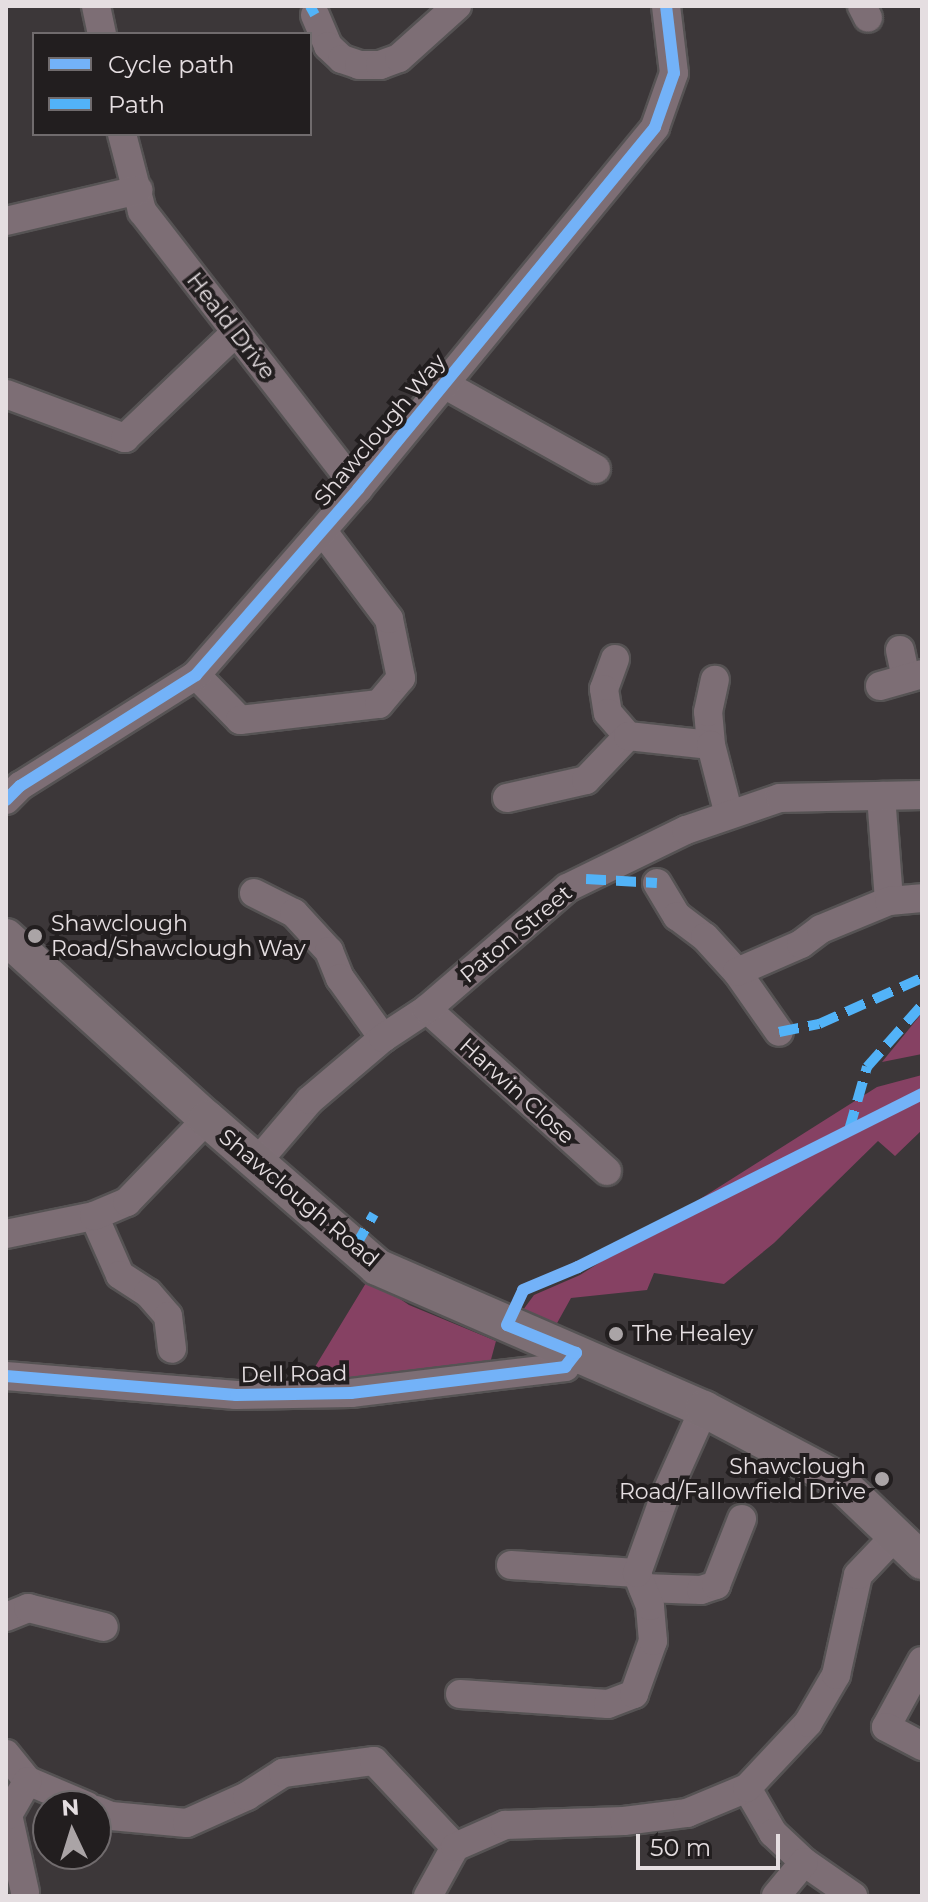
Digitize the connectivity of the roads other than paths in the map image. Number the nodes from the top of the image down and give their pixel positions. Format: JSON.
{"nodes":[{"id":1,"x":96,"y":6,"type":"edge"},
{"id":2,"x":457,"y":6,"type":"edge"},
{"id":3,"x":666,"y":6,"type":"edge"},
{"id":4,"x":315,"y":15,"type":"dead end"},
{"id":5,"x":102,"y":32,"type":"edge"},
{"id":6,"x":124,"y":143,"type":"edge"},
{"id":7,"x":138,"y":190,"type":"junction"},
{"id":8,"x":6,"y":221,"type":"edge"},
{"id":9,"x":236,"y":332,"type":"junction"},
{"id":10,"x":444,"y":384,"type":"junction"},
{"id":11,"x":6,"y":394,"type":"edge"},
{"id":12,"x":596,"y":469,"type":"dead end"},
{"id":13,"x":358,"y":489,"type":"junction"},
{"id":14,"x":322,"y":530,"type":"junction"},
{"id":15,"x":900,"y":650,"type":"dead end"},
{"id":16,"x":615,"y":659,"type":"dead end"},
{"id":17,"x":196,"y":675,"type":"junction"},
{"id":18,"x":903,"y":679,"type":"edge"},
{"id":19,"x":715,"y":680,"type":"dead end"},
{"id":20,"x":628,"y":736,"type":"junction"},
{"id":21,"x":711,"y":745,"type":"junction"},
{"id":22,"x":922,"y":795,"type":"edge"},
{"id":23,"x":881,"y":796,"type":"junction"},
{"id":24,"x":507,"y":798,"type":"dead end"},
{"id":25,"x":6,"y":800,"type":"edge"},
{"id":26,"x":729,"y":815,"type":"junction"},
{"id":27,"x":657,"y":883,"type":"dead end"},
{"id":28,"x":254,"y":893,"type":"dead end"},
{"id":29,"x":922,"y":898,"type":"edge"},
{"id":30,"x":889,"y":901,"type":"junction"},
{"id":31,"x":6,"y":937,"type":"edge"},
{"id":32,"x":737,"y":972,"type":"junction"},
{"id":33,"x":427,"y":1009,"type":"junction"},
{"id":34,"x":779,"y":1032,"type":"dead end"},
{"id":35,"x":383,"y":1038,"type":"junction"},
{"id":36,"x":207,"y":1119,"type":"junction"},
{"id":37,"x":257,"y":1162,"type":"junction"},
{"id":38,"x":607,"y":1171,"type":"dead end"},
{"id":39,"x":94,"y":1216,"type":"junction"},
{"id":40,"x":6,"y":1234,"type":"edge"},
{"id":41,"x":172,"y":1349,"type":"dead end"},
{"id":42,"x":576,"y":1353,"type":"junction"},
{"id":43,"x":6,"y":1376,"type":"edge"},
{"id":44,"x":704,"y":1409,"type":"junction"},
{"id":45,"x":742,"y":1519,"type":"dead end"},
{"id":46,"x":894,"y":1537,"type":"junction"},
{"id":47,"x":922,"y":1561,"type":"edge"},
{"id":48,"x":511,"y":1565,"type":"dead end"},
{"id":49,"x":640,"y":1580,"type":"junction"},
{"id":50,"x":6,"y":1617,"type":"edge"},
{"id":51,"x":104,"y":1627,"type":"dead end"},
{"id":52,"x":922,"y":1661,"type":"edge"},
{"id":53,"x":460,"y":1694,"type":"dead end"},
{"id":54,"x":922,"y":1746,"type":"edge"},
{"id":55,"x":6,"y":1754,"type":"edge"},
{"id":56,"x":28,"y":1781,"type":"junction"},
{"id":57,"x":747,"y":1788,"type":"junction"},
{"id":58,"x":49,"y":1790,"type":"edge"},
{"id":59,"x":112,"y":1816,"type":"edge"},
{"id":60,"x":455,"y":1847,"type":"junction"},
{"id":61,"x":804,"y":1862,"type":"junction"},
{"id":62,"x":25,"y":1892,"type":"dead end"},
{"id":63,"x":428,"y":1896,"type":"edge"},
{"id":64,"x":776,"y":1896,"type":"edge"},
{"id":65,"x":853,"y":1896,"type":"edge"}],
"edges":[{"from":1,"to":5,"type":"street"},
{"from":2,"to":4,"type":"street"},
{"from":3,"to":10,"type":"street","name":"Shawclough Way"},
{"from":6,"to":7,"type":"street","name":"Heald Drive"},
{"from":7,"to":8,"type":"street"},
{"from":7,"to":9,"type":"street","name":"Heald Drive"},
{"from":9,"to":11,"type":"street"},
{"from":9,"to":13,"type":"street","name":"Heald Drive"},
{"from":10,"to":12,"type":"street"},
{"from":10,"to":13,"type":"street","name":"Shawclough Way"},
{"from":13,"to":14,"type":"street","name":"Shawclough Way"},
{"from":14,"to":17,"type":"street","name":"Shawclough Way"},
{"from":14,"to":17,"type":"street"},
{"from":15,"to":18,"type":"street"},
{"from":16,"to":20,"type":"street"},
{"from":17,"to":25,"type":"street","name":"Shawclough Way"},
{"from":19,"to":21,"type":"street"},
{"from":20,"to":21,"type":"street"},
{"from":20,"to":24,"type":"street"},
{"from":21,"to":26,"type":"street"},
{"from":22,"to":23,"type":"street","name":"Paton Street"},
{"from":23,"to":26,"type":"street","name":"Paton Street"},
{"from":23,"to":30,"type":"street"},
{"from":26,"to":33,"type":"street","name":"Paton Street"},
{"from":27,"to":32,"type":"street"},
{"from":28,"to":35,"type":"street"},
{"from":29,"to":30,"type":"street"},
{"from":30,"to":32,"type":"street"},
{"from":31,"to":36,"type":"main road","name":"Shawclough Road"},
{"from":32,"to":34,"type":"street"},
{"from":33,"to":35,"type":"street","name":"Paton Street"},
{"from":33,"to":38,"type":"street","name":"Harwin Close"},
{"from":35,"to":37,"type":"street","name":"Paton Street"},
{"from":36,"to":37,"type":"main road","name":"Shawclough Road"},
{"from":36,"to":39,"type":"street"},
{"from":37,"to":42,"type":"main road","name":"Shawclough Road"},
{"from":39,"to":40,"type":"street"},
{"from":39,"to":41,"type":"street"},
{"from":42,"to":43,"type":"street","name":"Dell Road"},
{"from":42,"to":44,"type":"main road","name":"Shawclough Road"},
{"from":44,"to":46,"type":"main road","name":"Shawclough Road"},
{"from":44,"to":49,"type":"street"},
{"from":45,"to":49,"type":"street"},
{"from":46,"to":47,"type":"main road","name":"Shawclough Road"},
{"from":46,"to":57,"type":"street"},
{"from":48,"to":49,"type":"street"},
{"from":49,"to":53,"type":"street"},
{"from":50,"to":51,"type":"street"},
{"from":52,"to":54,"type":"street"},
{"from":55,"to":56,"type":"street"},
{"from":56,"to":58,"type":"street"},
{"from":56,"to":62,"type":"street"},
{"from":57,"to":60,"type":"street"},
{"from":57,"to":61,"type":"street"},
{"from":59,"to":60,"type":"street"},
{"from":60,"to":63,"type":"street"},
{"from":61,"to":64,"type":"street"},
{"from":61,"to":65,"type":"street"}]}
